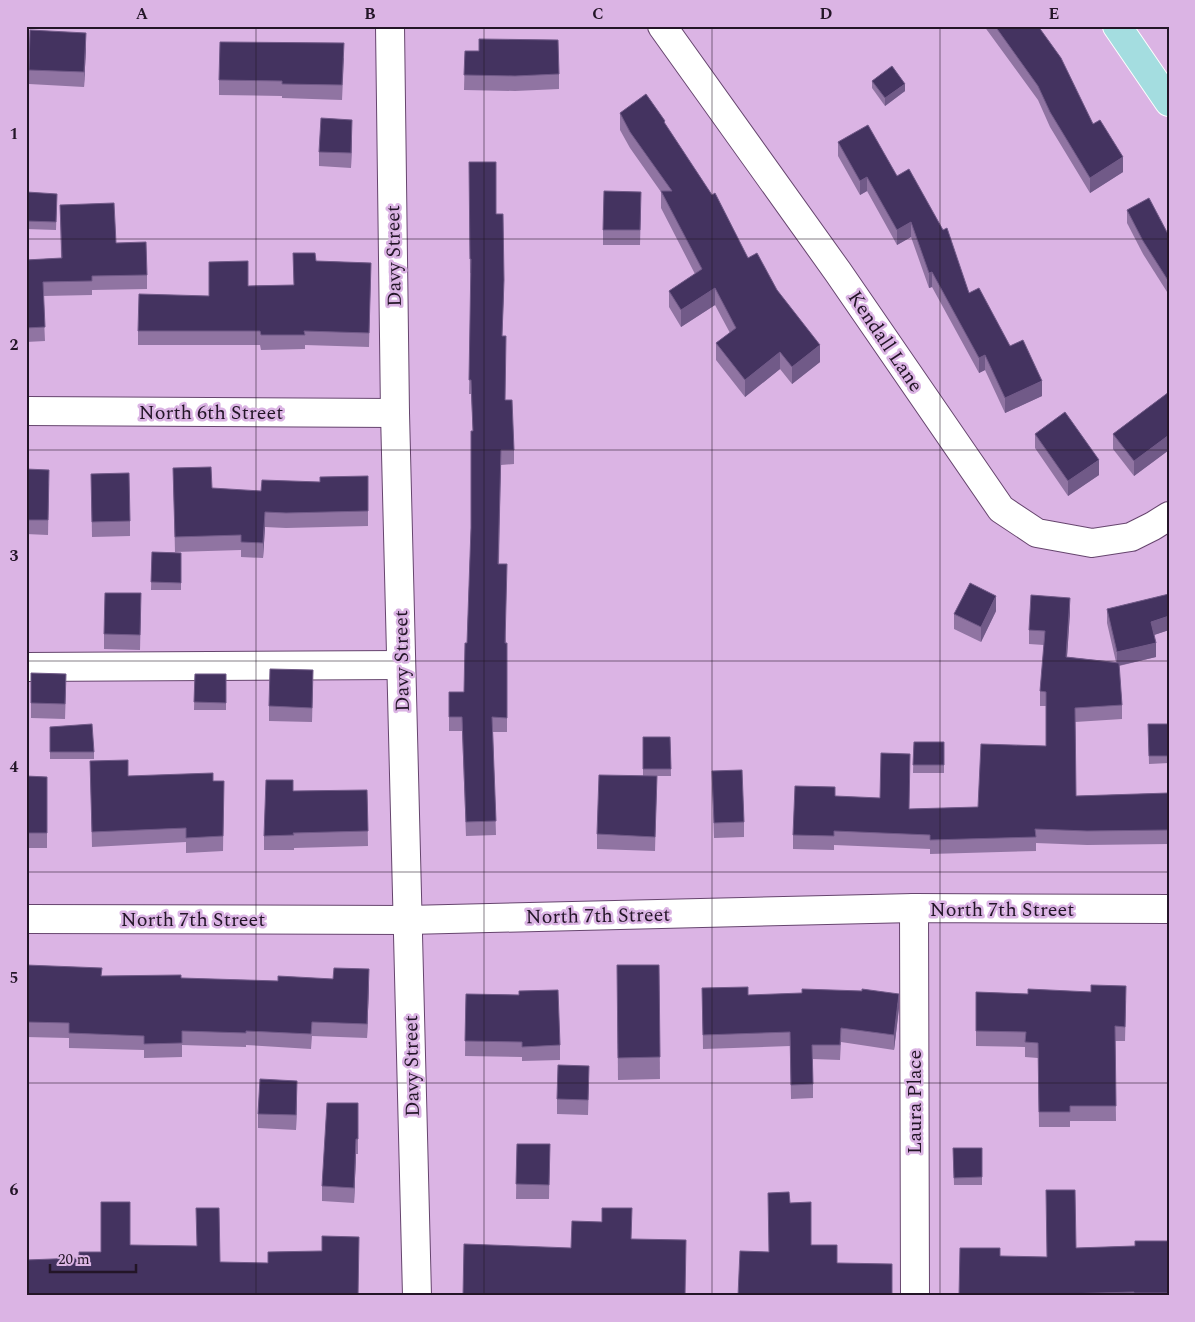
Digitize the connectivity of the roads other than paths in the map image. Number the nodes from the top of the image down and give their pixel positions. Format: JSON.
{"nodes":[{"id":1,"x":390,"y":26,"type":"edge"},
{"id":2,"x":662,"y":26,"type":"edge"},
{"id":3,"x":1117,"y":26,"type":"edge"},
{"id":4,"x":1169,"y":102,"type":"edge"},
{"id":5,"x":26,"y":411,"type":"edge"},
{"id":6,"x":395,"y":413,"type":"junction"},
{"id":7,"x":1169,"y":516,"type":"edge"},
{"id":8,"x":402,"y":665,"type":"junction"},
{"id":9,"x":26,"y":667,"type":"edge"},
{"id":10,"x":914,"y":908,"type":"junction"},
{"id":11,"x":1169,"y":910,"type":"edge"},
{"id":12,"x":26,"y":919,"type":"edge"},
{"id":13,"x":408,"y":920,"type":"junction"},
{"id":14,"x":417,"y":1296,"type":"edge"},
{"id":15,"x":915,"y":1296,"type":"edge"}],
"edges":[{"from":1,"to":6,"type":"street","name":"Davy Street"},
{"from":2,"to":7,"type":"street","name":"Kendall Lane"},
{"from":3,"to":4,"type":"main road"},
{"from":5,"to":6,"type":"street","name":"North 6th Street"},
{"from":6,"to":8,"type":"street","name":"Davy Street"},
{"from":8,"to":9,"type":"street"},
{"from":8,"to":13,"type":"street","name":"Davy Street"},
{"from":10,"to":11,"type":"street","name":"North 7th Street"},
{"from":10,"to":13,"type":"street","name":"North 7th Street"},
{"from":10,"to":15,"type":"street","name":"Laura Place"},
{"from":12,"to":13,"type":"street","name":"North 7th Street"},
{"from":13,"to":14,"type":"street","name":"Davy Street"}]}
